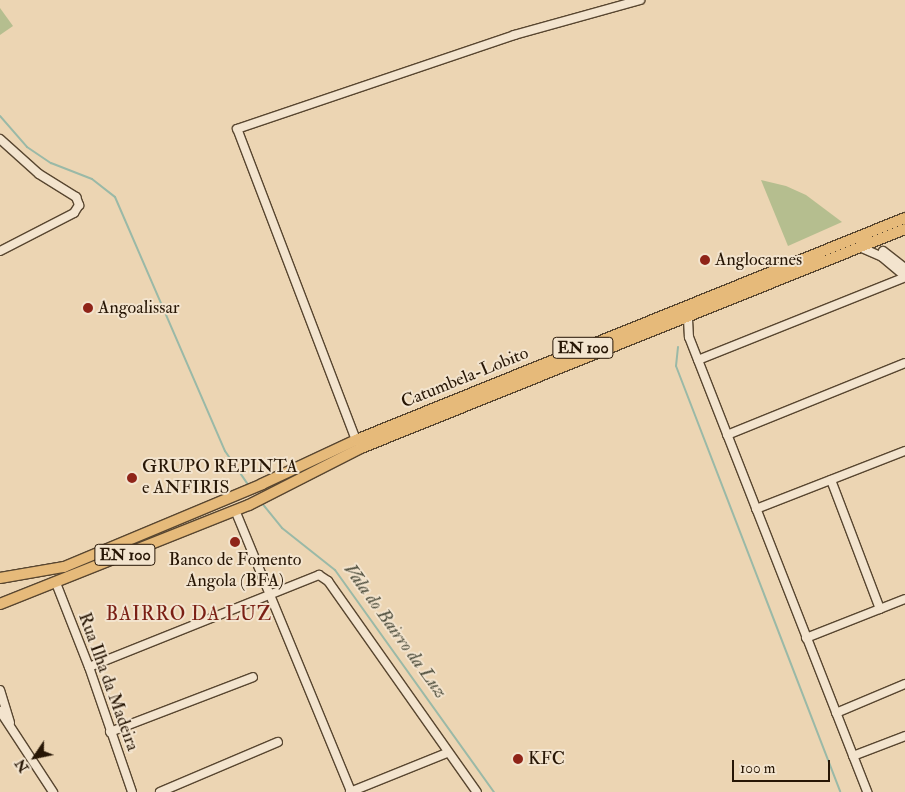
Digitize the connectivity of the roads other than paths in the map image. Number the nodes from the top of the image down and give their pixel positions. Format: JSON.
{"nodes":[{"id":1,"x":640,"y":0,"type":"edge"},
{"id":2,"x":0,"y":139,"type":"edge"},
{"id":3,"x":905,"y":218,"type":"edge"},
{"id":4,"x":905,"y":229,"type":"edge"},
{"id":5,"x":881,"y":238,"type":"junction"},
{"id":6,"x":862,"y":248,"type":"junction"},
{"id":7,"x":0,"y":251,"type":"edge"},
{"id":8,"x":883,"y":251,"type":"junction"},
{"id":9,"x":886,"y":260,"type":"junction"},
{"id":10,"x":905,"y":268,"type":"edge"},
{"id":11,"x":905,"y":277,"type":"edge"},
{"id":12,"x":688,"y":319,"type":"junction"},
{"id":13,"x":674,"y":325,"type":"junction"},
{"id":14,"x":689,"y":337,"type":"junction"},
{"id":15,"x":698,"y":360,"type":"junction"},
{"id":16,"x":905,"y":363,"type":"edge"},
{"id":17,"x":727,"y":435,"type":"junction"},
{"id":18,"x":356,"y":440,"type":"junction"},
{"id":19,"x":905,"y":451,"type":"edge"},
{"id":20,"x":831,"y":480,"type":"junction"},
{"id":21,"x":756,"y":509,"type":"junction"},
{"id":22,"x":235,"y":510,"type":"junction"},
{"id":23,"x":0,"y":578,"type":"edge"},
{"id":24,"x":56,"y":583,"type":"junction"},
{"id":25,"x":271,"y":592,"type":"junction"},
{"id":26,"x":905,"y":599,"type":"edge"},
{"id":27,"x":0,"y":604,"type":"edge"},
{"id":28,"x":880,"y":609,"type":"junction"},
{"id":29,"x":806,"y":638,"type":"junction"},
{"id":30,"x":89,"y":667,"type":"junction"},
{"id":31,"x":253,"y":677,"type":"dead end"},
{"id":32,"x":905,"y":684,"type":"edge"},
{"id":33,"x":0,"y":690,"type":"edge"},
{"id":34,"x":0,"y":711,"type":"edge"},
{"id":35,"x":836,"y":712,"type":"junction"},
{"id":36,"x":11,"y":726,"type":"junction"},
{"id":37,"x":110,"y":732,"type":"junction"},
{"id":38,"x":905,"y":736,"type":"edge"},
{"id":39,"x":278,"y":742,"type":"dead end"},
{"id":40,"x":446,"y":752,"type":"junction"},
{"id":41,"x":853,"y":756,"type":"junction"},
{"id":42,"x":53,"y":792,"type":"edge"},
{"id":43,"x":132,"y":792,"type":"edge"},
{"id":44,"x":160,"y":792,"type":"edge"},
{"id":45,"x":351,"y":792,"type":"edge"},
{"id":46,"x":476,"y":792,"type":"edge"},
{"id":47,"x":867,"y":792,"type":"edge"}],
"edges":[{"from":1,"to":18,"type":"street"},
{"from":2,"to":7,"type":"street"},
{"from":3,"to":18,"type":"main road","name":"Catumbela-Lobito","number":"EN 100"},
{"from":4,"to":5,"type":"main road","name":"Catumbela-Lobito","number":"EN 100"},
{"from":5,"to":6,"type":"main road","name":"Catumbela-Lobito","number":"EN 100"},
{"from":5,"to":8,"type":"street"},
{"from":6,"to":9,"type":"street"},
{"from":6,"to":12,"type":"main road","name":"Catumbela-Lobito","number":"EN 100"},
{"from":8,"to":9,"type":"street"},
{"from":8,"to":10,"type":"street"},
{"from":9,"to":11,"type":"street"},
{"from":11,"to":15,"type":"street"},
{"from":12,"to":13,"type":"main road","name":"Catumbela-Lobito","number":"EN 100"},
{"from":12,"to":14,"type":"street"},
{"from":13,"to":14,"type":"street"},
{"from":13,"to":22,"type":"main road","name":"Catumbela-Lobito","number":"EN 100"},
{"from":14,"to":15,"type":"street"},
{"from":15,"to":17,"type":"street"},
{"from":16,"to":17,"type":"street"},
{"from":17,"to":21,"type":"street"},
{"from":18,"to":23,"type":"main road","name":"Catumbela-Lobito","number":"EN 100"},
{"from":19,"to":20,"type":"street"},
{"from":20,"to":21,"type":"street"},
{"from":20,"to":28,"type":"street"},
{"from":21,"to":29,"type":"street"},
{"from":22,"to":24,"type":"main road","number":"EN 100"},
{"from":22,"to":25,"type":"street"},
{"from":24,"to":27,"type":"main road","number":"EN 100"},
{"from":24,"to":30,"type":"street","name":"Rua Ilha da Madeira"},
{"from":25,"to":30,"type":"street"},
{"from":25,"to":40,"type":"street"},
{"from":25,"to":45,"type":"street"},
{"from":26,"to":28,"type":"street"},
{"from":28,"to":29,"type":"street"},
{"from":29,"to":35,"type":"street"},
{"from":30,"to":37,"type":"street","name":"Rua Ilha da Madeira"},
{"from":31,"to":37,"type":"street"},
{"from":32,"to":35,"type":"street"},
{"from":33,"to":36,"type":"street"},
{"from":34,"to":36,"type":"street"},
{"from":35,"to":41,"type":"street"},
{"from":36,"to":42,"type":"street"},
{"from":37,"to":43,"type":"street","name":"Rua Ilha da Madeira"},
{"from":38,"to":41,"type":"street"},
{"from":39,"to":44,"type":"street"},
{"from":40,"to":45,"type":"street"},
{"from":40,"to":46,"type":"street"},
{"from":41,"to":47,"type":"street"}]}
